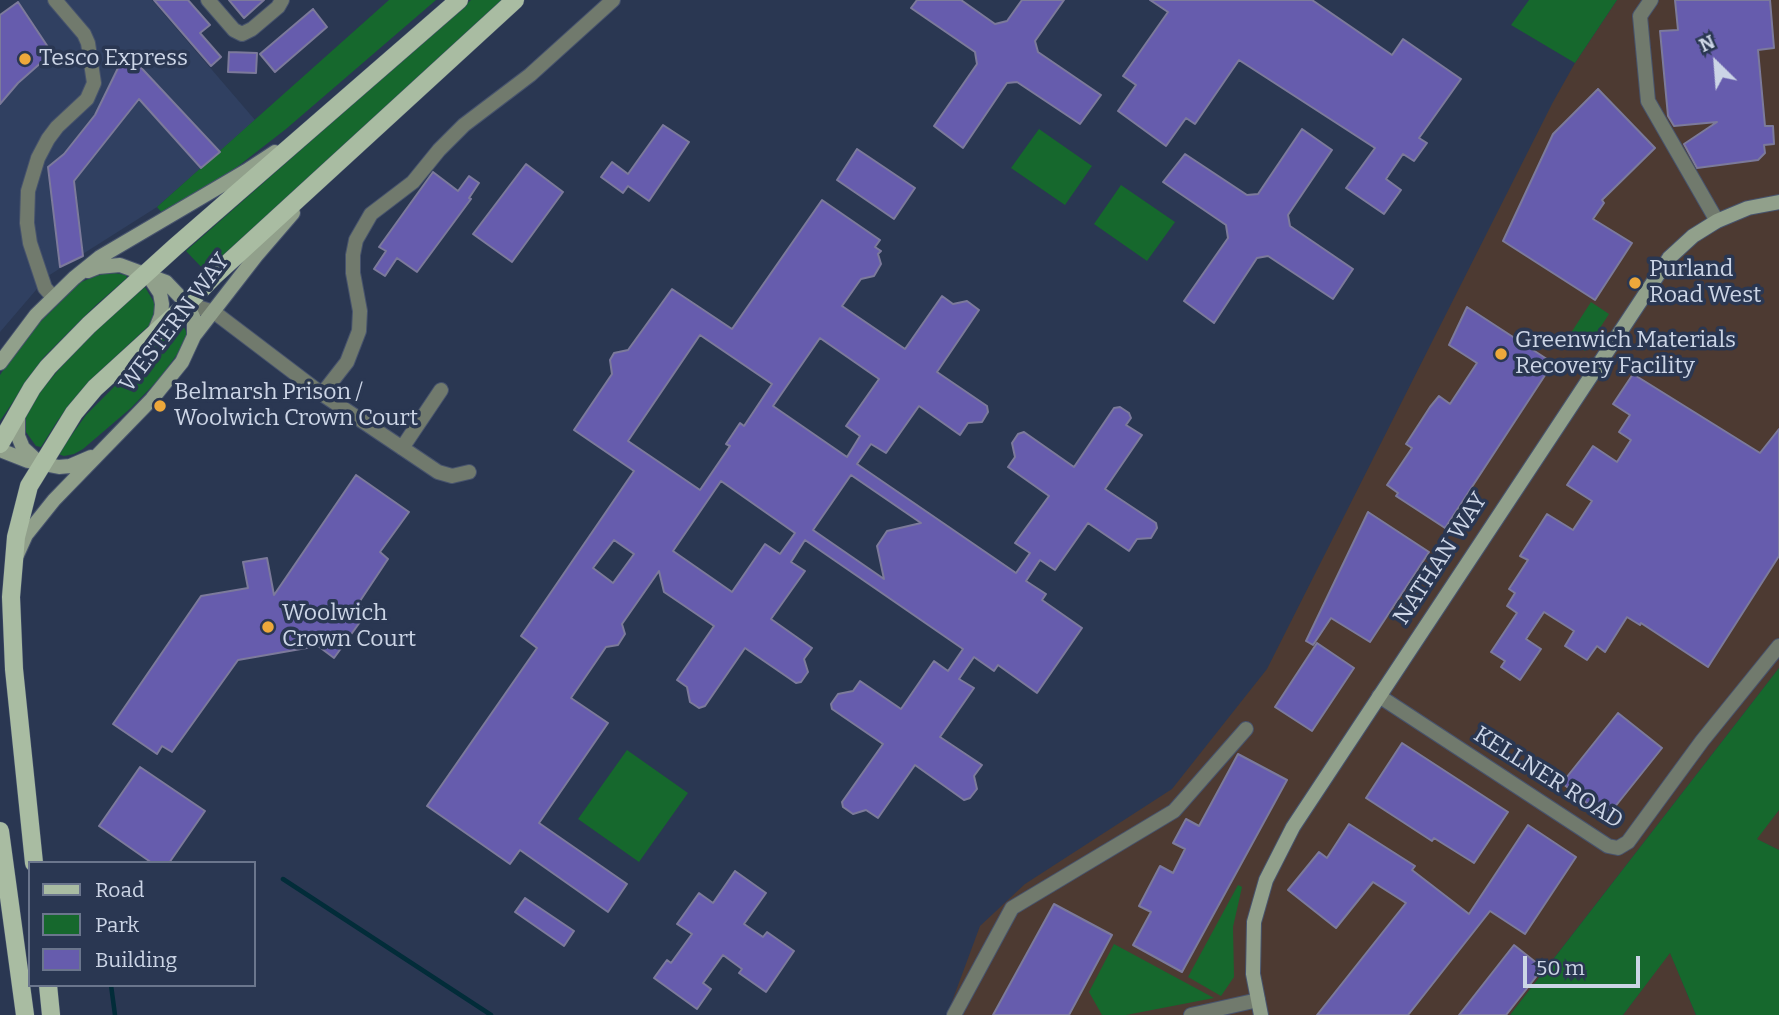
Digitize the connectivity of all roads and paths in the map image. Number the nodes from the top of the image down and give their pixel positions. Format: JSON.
{"nodes":[{"id":1,"x":55,"y":0,"type":"edge"},
{"id":2,"x":208,"y":0,"type":"edge"},
{"id":3,"x":282,"y":0,"type":"edge"},
{"id":4,"x":459,"y":0,"type":"edge"},
{"id":5,"x":515,"y":0,"type":"edge"},
{"id":6,"x":613,"y":0,"type":"edge"},
{"id":7,"x":1651,"y":0,"type":"edge"},
{"id":8,"x":352,"y":95,"type":"junction"},
{"id":9,"x":326,"y":175,"type":"junction"},
{"id":10,"x":1779,"y":202,"type":"edge"},
{"id":11,"x":1717,"y":221,"type":"junction"},
{"id":12,"x":147,"y":273,"type":"junction"},
{"id":13,"x":74,"y":278,"type":"junction"},
{"id":14,"x":53,"y":297,"type":"junction"},
{"id":15,"x":187,"y":304,"type":"junction"},
{"id":16,"x":214,"y":312,"type":"junction"},
{"id":17,"x":194,"y":336,"type":"junction"},
{"id":18,"x":151,"y":337,"type":"junction"},
{"id":19,"x":0,"y":363,"type":"edge"},
{"id":20,"x":441,"y":390,"type":"dead end"},
{"id":21,"x":322,"y":394,"type":"junction"},
{"id":22,"x":19,"y":409,"type":"junction"},
{"id":23,"x":0,"y":444,"type":"edge"},
{"id":24,"x":104,"y":448,"type":"junction"},
{"id":25,"x":402,"y":448,"type":"junction"},
{"id":26,"x":0,"y":450,"type":"edge"},
{"id":27,"x":43,"y":464,"type":"junction"},
{"id":28,"x":469,"y":472,"type":"dead end"},
{"id":29,"x":12,"y":567,"type":"junction"},
{"id":30,"x":1779,"y":646,"type":"edge"},
{"id":31,"x":1378,"y":696,"type":"junction"},
{"id":32,"x":1246,"y":729,"type":"dead end"},
{"id":33,"x":0,"y":831,"type":"edge"},
{"id":34,"x":34,"y":861,"type":"edge"},
{"id":35,"x":48,"y":987,"type":"edge"},
{"id":36,"x":1259,"y":1008,"type":"edge"},
{"id":37,"x":25,"y":1015,"type":"edge"},
{"id":38,"x":51,"y":1015,"type":"edge"},
{"id":39,"x":954,"y":1015,"type":"edge"},
{"id":40,"x":1191,"y":1015,"type":"edge"}],
"edges":[{"from":1,"to":14,"type":"street"},
{"from":2,"to":3,"type":"street"},
{"from":4,"to":8,"type":"main road","name":"WESTERN WAY"},
{"from":5,"to":9,"type":"main road","name":"WESTERN WAY"},
{"from":6,"to":21,"type":"street"},
{"from":7,"to":11,"type":"street"},
{"from":8,"to":12,"type":"main road","name":"WESTERN WAY"},
{"from":8,"to":13,"type":"street","name":"WESTERN WAY"},
{"from":9,"to":15,"type":"main road","name":"WESTERN WAY"},
{"from":9,"to":16,"type":"street","name":"WESTERN WAY"},
{"from":10,"to":11,"type":"street","name":"NATHAN WAY"},
{"from":11,"to":31,"type":"street","name":"NATHAN WAY"},
{"from":12,"to":13,"type":"street"},
{"from":12,"to":15,"type":"street"},
{"from":12,"to":18,"type":"street","name":"WESTERN WAY"},
{"from":12,"to":22,"type":"main road","name":"WESTERN WAY"},
{"from":13,"to":14,"type":"street","name":"WESTERN WAY"},
{"from":14,"to":19,"type":"street","name":"WESTERN WAY"},
{"from":15,"to":16,"type":"street"},
{"from":15,"to":17,"type":"street"},
{"from":15,"to":18,"type":"main road","name":"WESTERN WAY"},
{"from":16,"to":17,"type":"street","name":"WESTERN WAY"},
{"from":16,"to":21,"type":"street"},
{"from":17,"to":24,"type":"street","name":"WESTERN WAY"},
{"from":18,"to":27,"type":"main road","name":"WESTERN WAY"},
{"from":20,"to":25,"type":"street"},
{"from":21,"to":25,"type":"street"},
{"from":22,"to":23,"type":"main road","name":"WESTERN WAY"},
{"from":22,"to":27,"type":"street"},
{"from":24,"to":27,"type":"street"},
{"from":24,"to":29,"type":"street","name":"WESTERN WAY"},
{"from":25,"to":28,"type":"street"},
{"from":26,"to":27,"type":"street"},
{"from":27,"to":29,"type":"main road","name":"WESTERN WAY"},
{"from":29,"to":34,"type":"main road","name":"WESTERN WAY"},
{"from":30,"to":31,"type":"street","name":"KELLNER ROAD"},
{"from":31,"to":36,"type":"street","name":"NATHAN WAY"},
{"from":32,"to":39,"type":"street"},
{"from":33,"to":37,"type":"main road"},
{"from":35,"to":38,"type":"main road"},
{"from":36,"to":40,"type":"street"}]}
